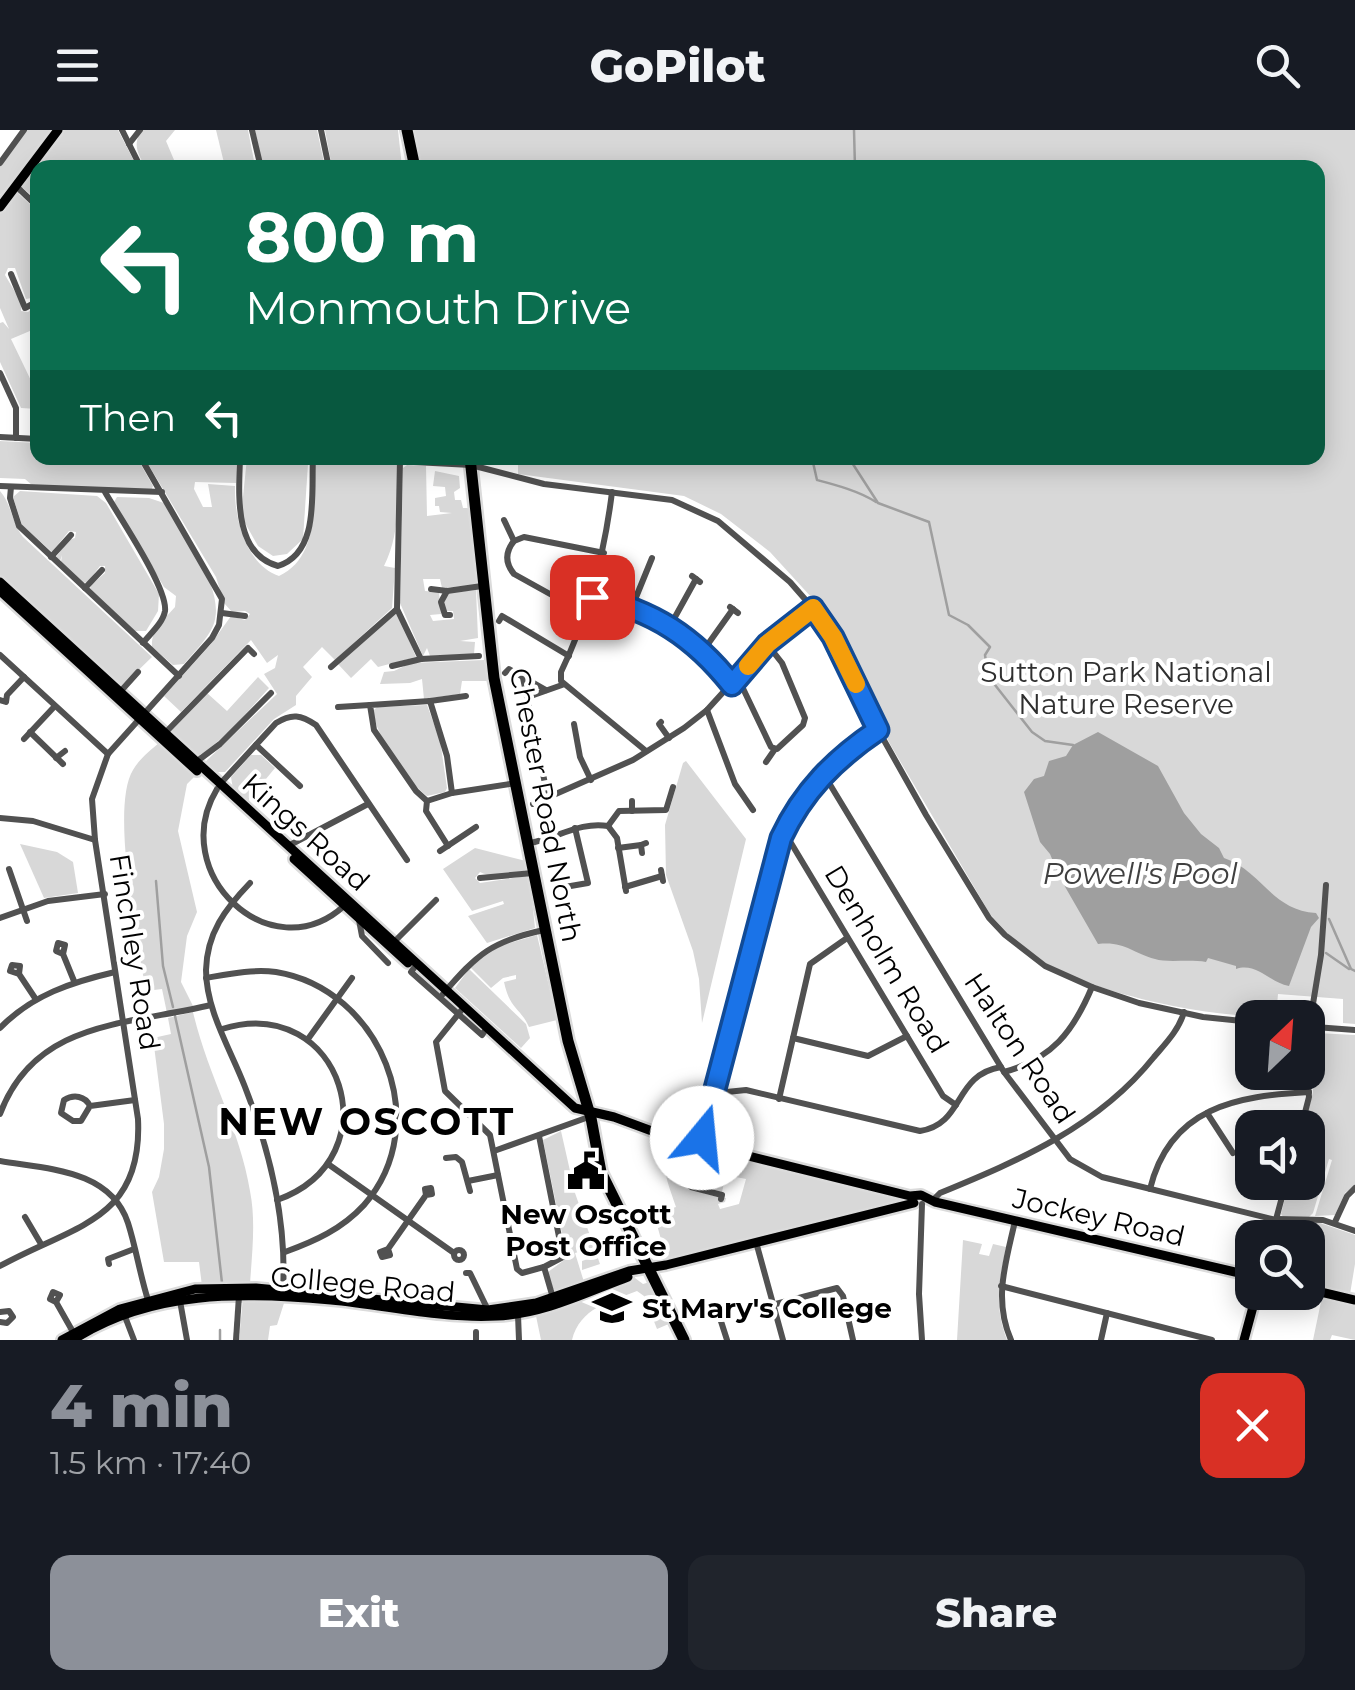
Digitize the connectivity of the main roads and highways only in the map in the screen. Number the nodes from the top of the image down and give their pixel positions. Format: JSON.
{"nodes":[{"id":1,"x":58,"y":130,"type":"edge"},
{"id":2,"x":407,"y":130,"type":"edge"},
{"id":3,"x":36,"y":160,"type":"edge"},
{"id":4,"x":413,"y":160,"type":"edge"},
{"id":5,"x":30,"y":167,"type":"edge"},
{"id":6,"x":16,"y":186,"type":"junction"},
{"id":7,"x":0,"y":196,"type":"edge"},
{"id":8,"x":0,"y":207,"type":"edge"},
{"id":9,"x":468,"y":465,"type":"edge"},
{"id":10,"x":0,"y":582,"type":"edge"},
{"id":11,"x":0,"y":591,"type":"edge"},
{"id":12,"x":142,"y":716,"type":"junction"},
{"id":13,"x":218,"y":786,"type":"junction"},
{"id":14,"x":388,"y":939,"type":"junction"},
{"id":15,"x":445,"y":992,"type":"junction"},
{"id":16,"x":461,"y":1010,"type":"junction"},
{"id":17,"x":588,"y":1114,"type":"junction"},
{"id":18,"x":920,"y":1201,"type":"junction"},
{"id":19,"x":646,"y":1262,"type":"junction"},
{"id":20,"x":1235,"y":1272,"type":"edge"},
{"id":21,"x":1325,"y":1292,"type":"edge"},
{"id":22,"x":283,"y":1294,"type":"junction"},
{"id":23,"x":1355,"y":1300,"type":"edge"},
{"id":24,"x":148,"y":1304,"type":"junction"},
{"id":25,"x":1252,"y":1310,"type":"edge"},
{"id":26,"x":476,"y":1313,"type":"junction"},
{"id":27,"x":73,"y":1338,"type":"edge"},
{"id":28,"x":62,"y":1340,"type":"edge"},
{"id":29,"x":684,"y":1340,"type":"edge"},
{"id":30,"x":1244,"y":1340,"type":"edge"}],
"edges":[{"from":1,"to":3,"type":"main road"},
{"from":2,"to":4,"type":"highway"},
{"from":5,"to":6,"type":"main road"},
{"from":6,"to":7,"type":"main road"},
{"from":6,"to":8,"type":"main road"},
{"from":9,"to":17,"type":"highway","name":"Chester Road North"},
{"from":10,"to":12,"type":"main road","name":"Kings Road"},
{"from":11,"to":12,"type":"main road","name":"Kings Road"},
{"from":12,"to":13,"type":"main road","name":"Kings Road"},
{"from":12,"to":13,"type":"main road","name":"Kings Road"},
{"from":13,"to":14,"type":"main road","name":"Kings Road"},
{"from":13,"to":14,"type":"main road","name":"Kings Road"},
{"from":14,"to":15,"type":"main road","name":"Kings Road"},
{"from":14,"to":15,"type":"main road","name":"Kings Road"},
{"from":15,"to":16,"type":"main road","name":"Kings Road"},
{"from":16,"to":17,"type":"main road","name":"Kings Road"},
{"from":16,"to":17,"type":"main road","name":"Kings Road"},
{"from":17,"to":18,"type":"main road","name":"Jockey Road"},
{"from":17,"to":19,"type":"highway","name":"Chester Road North"},
{"from":18,"to":19,"type":"main road","name":"College Road"},
{"from":18,"to":20,"type":"main road","name":"Jockey Road"},
{"from":19,"to":26,"type":"main road","name":"College Road"},
{"from":19,"to":26,"type":"main road","name":"College Road"},
{"from":19,"to":29,"type":"highway","name":"Chester Road North"},
{"from":21,"to":23,"type":"main road"},
{"from":22,"to":24,"type":"main road","name":"College Road"},
{"from":22,"to":24,"type":"main road","name":"College Road"},
{"from":22,"to":26,"type":"main road","name":"College Road"},
{"from":24,"to":27,"type":"main road","name":"College Road"},
{"from":24,"to":27,"type":"main road","name":"College Road"},
{"from":25,"to":30,"type":"main road"},
{"from":27,"to":28,"type":"main road","name":"College Road"}]}
